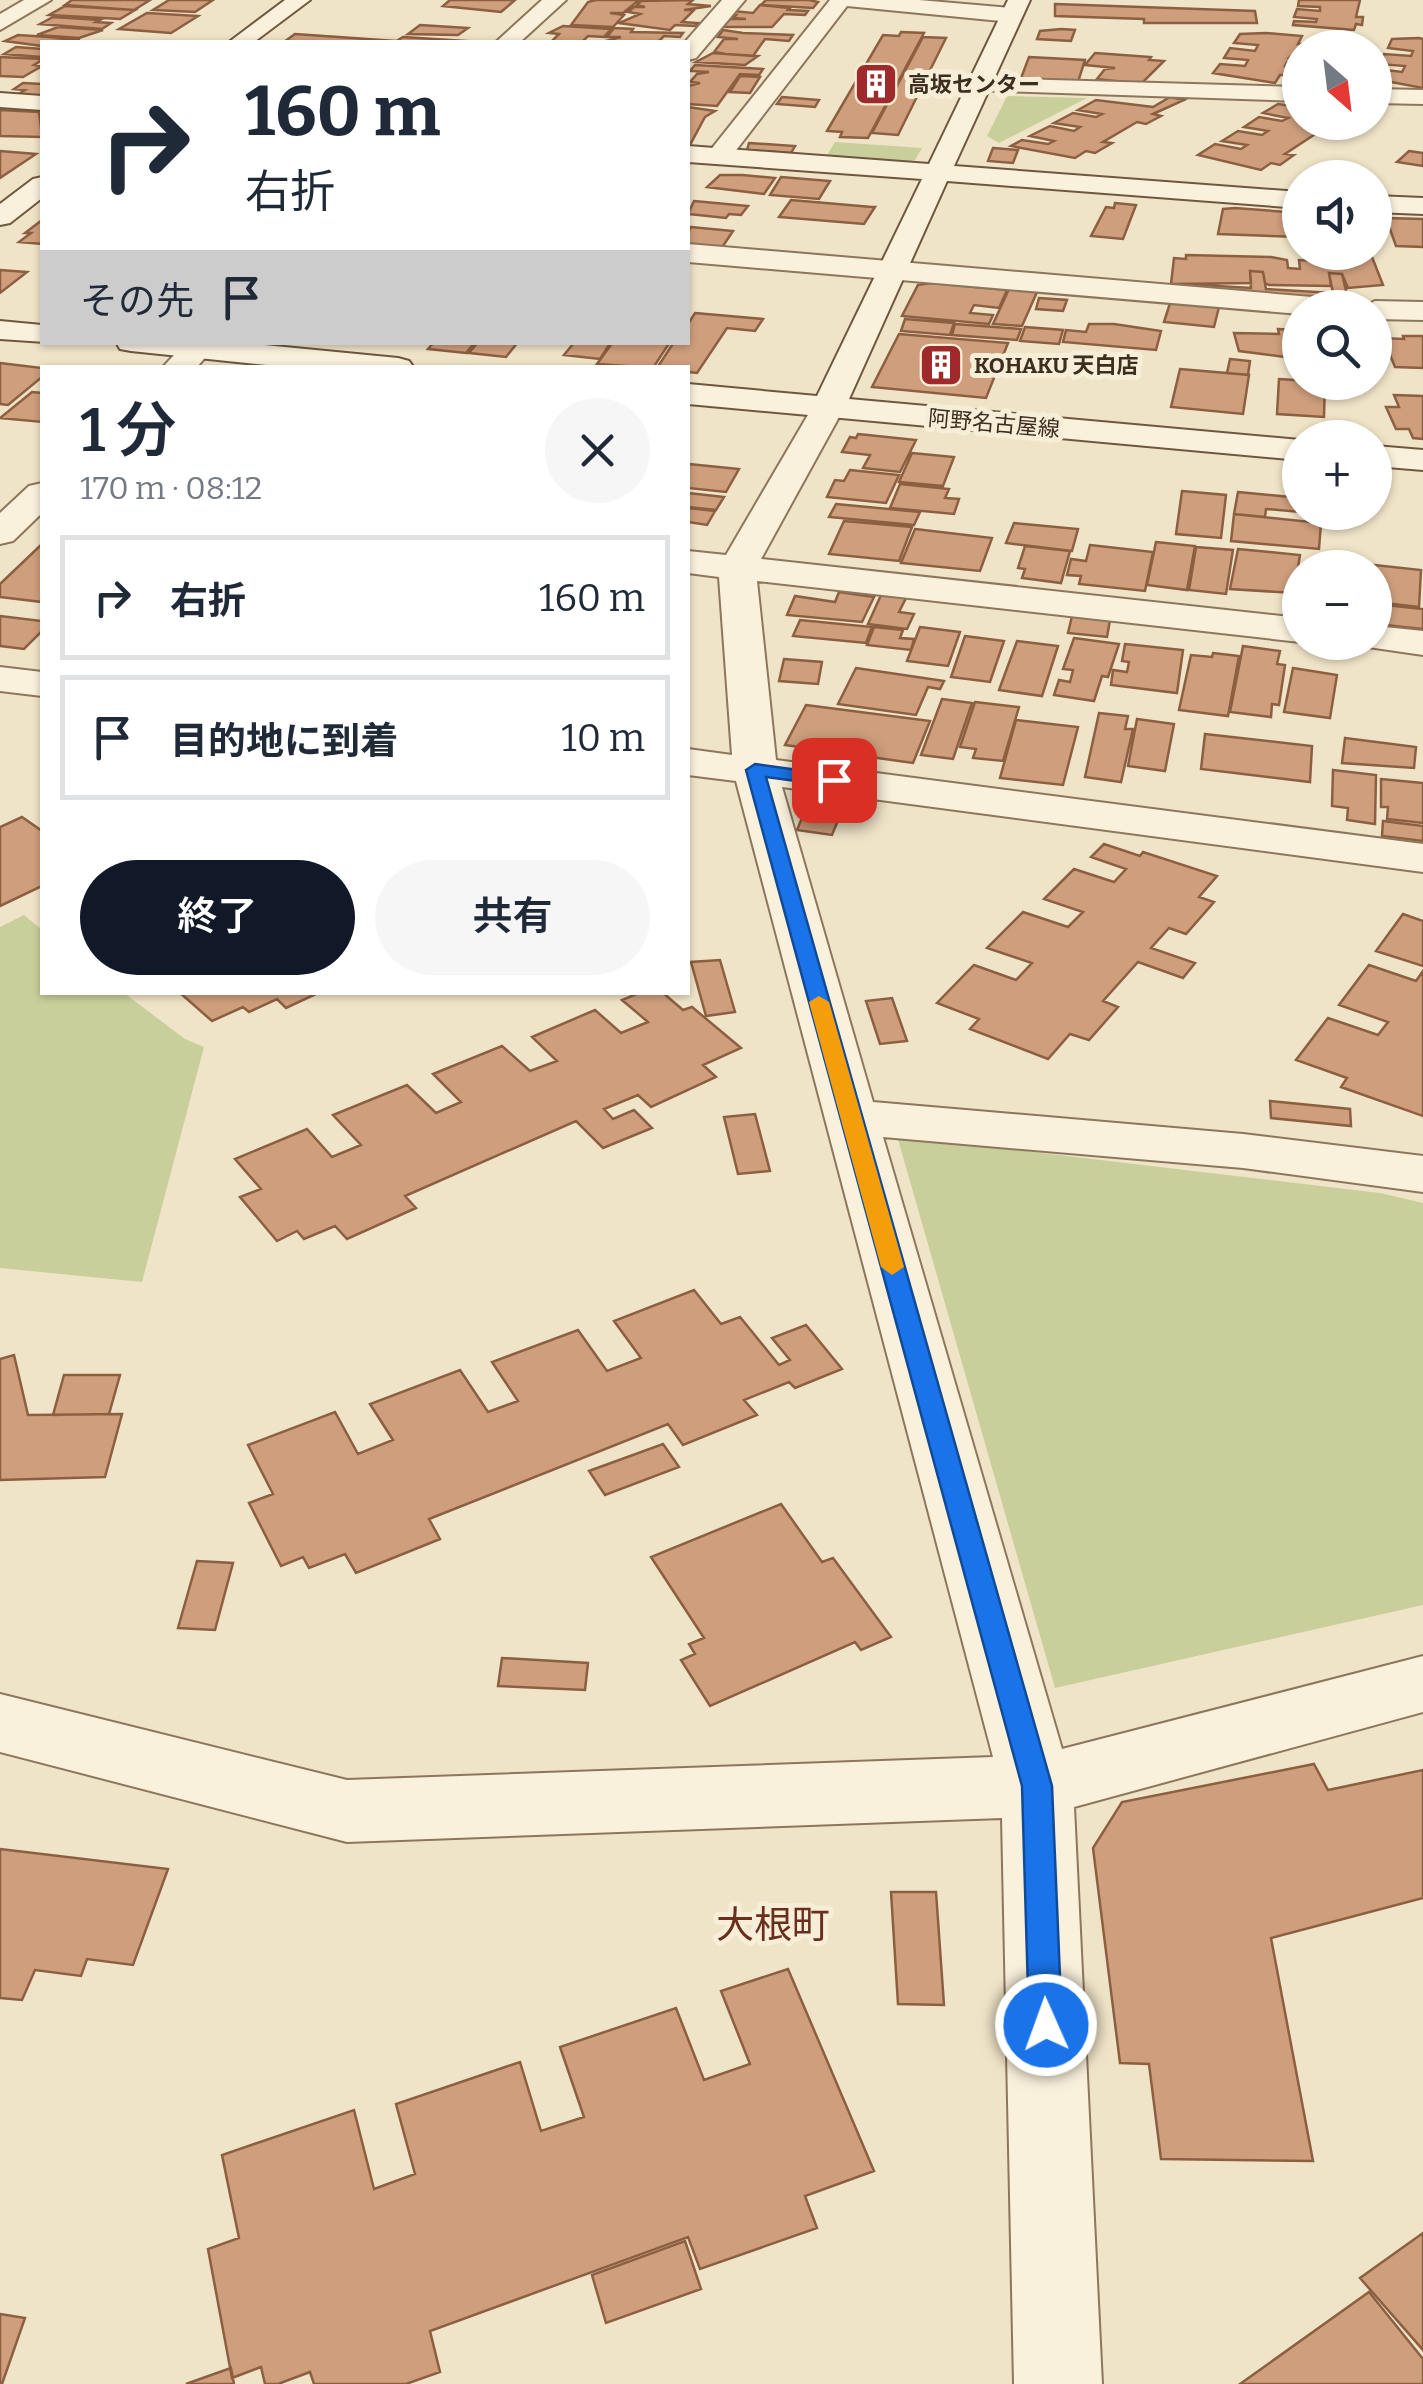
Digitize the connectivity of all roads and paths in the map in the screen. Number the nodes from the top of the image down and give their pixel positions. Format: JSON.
{"nodes":[{"id":1,"x":40,"y":0,"type":"edge"},
{"id":2,"x":300,"y":0,"type":"edge"},
{"id":3,"x":555,"y":0,"type":"edge"},
{"id":4,"x":734,"y":0,"type":"edge"},
{"id":5,"x":840,"y":0,"type":"edge"},
{"id":6,"x":849,"y":0,"type":"edge"},
{"id":7,"x":1015,"y":7,"type":"edge"},
{"id":8,"x":0,"y":23,"type":"edge"},
{"id":9,"x":243,"y":40,"type":"edge"},
{"id":10,"x":509,"y":40,"type":"edge"},
{"id":11,"x":690,"y":51,"type":"edge"},
{"id":12,"x":981,"y":84,"type":"junction"},
{"id":13,"x":1282,"y":93,"type":"edge"},
{"id":14,"x":1392,"y":96,"type":"edge"},
{"id":15,"x":1423,"y":97,"type":"edge"},
{"id":16,"x":0,"y":100,"type":"edge"},
{"id":17,"x":40,"y":104,"type":"edge"},
{"id":18,"x":690,"y":154,"type":"edge"},
{"id":19,"x":718,"y":157,"type":"junction"},
{"id":20,"x":939,"y":174,"type":"junction"},
{"id":21,"x":40,"y":187,"type":"edge"},
{"id":22,"x":1282,"y":199,"type":"edge"},
{"id":23,"x":1392,"y":205,"type":"edge"},
{"id":24,"x":1423,"y":206,"type":"edge"},
{"id":25,"x":0,"y":217,"type":"edge"},
{"id":26,"x":690,"y":253,"type":"edge"},
{"id":27,"x":892,"y":270,"type":"junction"},
{"id":28,"x":1282,"y":303,"type":"edge"},
{"id":29,"x":1392,"y":310,"type":"edge"},
{"id":30,"x":1423,"y":311,"type":"edge"},
{"id":31,"x":0,"y":330,"type":"edge"},
{"id":32,"x":40,"y":334,"type":"edge"},
{"id":33,"x":148,"y":345,"type":"edge"},
{"id":34,"x":194,"y":353,"type":"edge"},
{"id":35,"x":357,"y":365,"type":"edge"},
{"id":36,"x":690,"y":394,"type":"edge"},
{"id":37,"x":828,"y":408,"type":"junction"},
{"id":38,"x":1282,"y":448,"type":"edge"},
{"id":39,"x":1392,"y":457,"type":"edge"},
{"id":40,"x":1423,"y":460,"type":"edge"},
{"id":41,"x":40,"y":496,"type":"edge"},
{"id":42,"x":0,"y":534,"type":"edge"},
{"id":43,"x":690,"y":562,"type":"edge"},
{"id":44,"x":736,"y":568,"type":"junction"},
{"id":45,"x":1282,"y":628,"type":"edge"},
{"id":46,"x":1392,"y":640,"type":"edge"},
{"id":47,"x":1423,"y":644,"type":"edge"},
{"id":48,"x":0,"y":678,"type":"edge"},
{"id":49,"x":40,"y":684,"type":"edge"},
{"id":50,"x":690,"y":762,"type":"edge"},
{"id":51,"x":755,"y":770,"type":"junction"},
{"id":52,"x":1423,"y":858,"type":"edge"},
{"id":53,"x":851,"y":1117,"type":"junction"},
{"id":54,"x":1423,"y":1174,"type":"edge"},
{"id":55,"x":1423,"y":1684,"type":"edge"},
{"id":56,"x":0,"y":1723,"type":"edge"},
{"id":57,"x":1037,"y":1786,"type":"junction"},
{"id":58,"x":1058,"y":2384,"type":"edge"}],
"edges":[{"from":1,"to":8,"type":"street"},
{"from":2,"to":9,"type":"street"},
{"from":3,"to":10,"type":"street"},
{"from":4,"to":11,"type":"street"},
{"from":5,"to":19,"type":"street"},
{"from":6,"to":7,"type":"street"},
{"from":7,"to":12,"type":"street"},
{"from":12,"to":13,"type":"street"},
{"from":12,"to":20,"type":"street"},
{"from":14,"to":15,"type":"street"},
{"from":16,"to":17,"type":"street"},
{"from":18,"to":19,"type":"street"},
{"from":19,"to":20,"type":"street"},
{"from":20,"to":22,"type":"street"},
{"from":20,"to":27,"type":"street"},
{"from":21,"to":25,"type":"street"},
{"from":23,"to":24,"type":"street"},
{"from":26,"to":27,"type":"street"},
{"from":27,"to":28,"type":"street"},
{"from":27,"to":37,"type":"street"},
{"from":29,"to":30,"type":"street"},
{"from":31,"to":32,"type":"street"},
{"from":33,"to":34,"type":"street"},
{"from":34,"to":35,"type":"street"},
{"from":36,"to":37,"type":"street","name":"阿野名古屋線"},
{"from":37,"to":38,"type":"street","name":"阿野名古屋線"},
{"from":37,"to":44,"type":"street"},
{"from":39,"to":40,"type":"street"},
{"from":41,"to":42,"type":"street"},
{"from":43,"to":44,"type":"street"},
{"from":44,"to":45,"type":"street"},
{"from":44,"to":51,"type":"street"},
{"from":46,"to":47,"type":"street"},
{"from":48,"to":49,"type":"street"},
{"from":50,"to":51,"type":"street"},
{"from":51,"to":52,"type":"street"},
{"from":51,"to":53,"type":"street"},
{"from":53,"to":54,"type":"street"},
{"from":53,"to":57,"type":"street"},
{"from":55,"to":57,"type":"street"},
{"from":56,"to":57,"type":"street"},
{"from":57,"to":58,"type":"street"}]}
